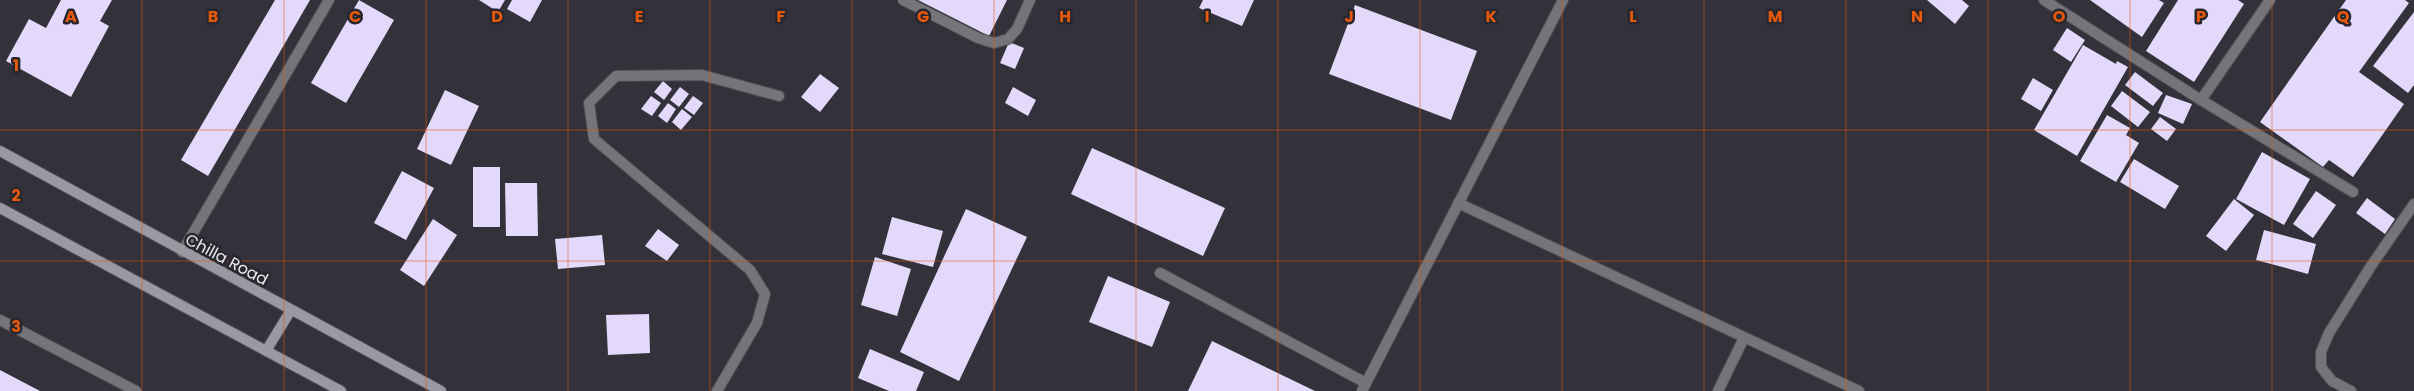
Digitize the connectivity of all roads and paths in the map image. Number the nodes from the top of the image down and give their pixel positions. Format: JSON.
{"nodes":[{"id":1,"x":329,"y":0,"type":"edge"},
{"id":2,"x":903,"y":0,"type":"edge"},
{"id":3,"x":1030,"y":0,"type":"edge"},
{"id":4,"x":1563,"y":0,"type":"edge"},
{"id":5,"x":2044,"y":0,"type":"edge"},
{"id":6,"x":2270,"y":0,"type":"edge"},
{"id":7,"x":779,"y":96,"type":"dead end"},
{"id":8,"x":2201,"y":100,"type":"junction"},
{"id":9,"x":0,"y":150,"type":"edge"},
{"id":10,"x":2353,"y":192,"type":"dead end"},
{"id":11,"x":1458,"y":204,"type":"junction"},
{"id":12,"x":2414,"y":204,"type":"edge"},
{"id":13,"x":0,"y":208,"type":"edge"},
{"id":14,"x":182,"y":252,"type":"junction"},
{"id":15,"x":1160,"y":273,"type":"dead end"},
{"id":16,"x":291,"y":310,"type":"junction"},
{"id":17,"x":0,"y":320,"type":"edge"},
{"id":18,"x":1744,"y":338,"type":"junction"},
{"id":19,"x":266,"y":351,"type":"junction"},
{"id":20,"x":1364,"y":387,"type":"edge"},
{"id":21,"x":136,"y":391,"type":"edge"},
{"id":22,"x":341,"y":391,"type":"edge"},
{"id":23,"x":441,"y":391,"type":"edge"},
{"id":24,"x":717,"y":391,"type":"edge"},
{"id":25,"x":1718,"y":391,"type":"edge"},
{"id":26,"x":1859,"y":391,"type":"edge"},
{"id":27,"x":2351,"y":391,"type":"edge"}],
"edges":[{"from":1,"to":14,"type":"street"},
{"from":2,"to":3,"type":"street"},
{"from":4,"to":11,"type":"street"},
{"from":5,"to":8,"type":"street"},
{"from":6,"to":8,"type":"street"},
{"from":7,"to":24,"type":"street"},
{"from":8,"to":10,"type":"street"},
{"from":9,"to":14,"type":"main road","name":"Chilla Road"},
{"from":11,"to":18,"type":"street"},
{"from":11,"to":20,"type":"street"},
{"from":12,"to":27,"type":"street"},
{"from":13,"to":19,"type":"main road"},
{"from":14,"to":16,"type":"main road","name":"Chilla Road"},
{"from":15,"to":20,"type":"street"},
{"from":16,"to":19,"type":"main road"},
{"from":16,"to":23,"type":"main road","name":"Chilla Road"},
{"from":17,"to":21,"type":"street"},
{"from":18,"to":25,"type":"street"},
{"from":18,"to":26,"type":"street"},
{"from":19,"to":22,"type":"main road"}]}
